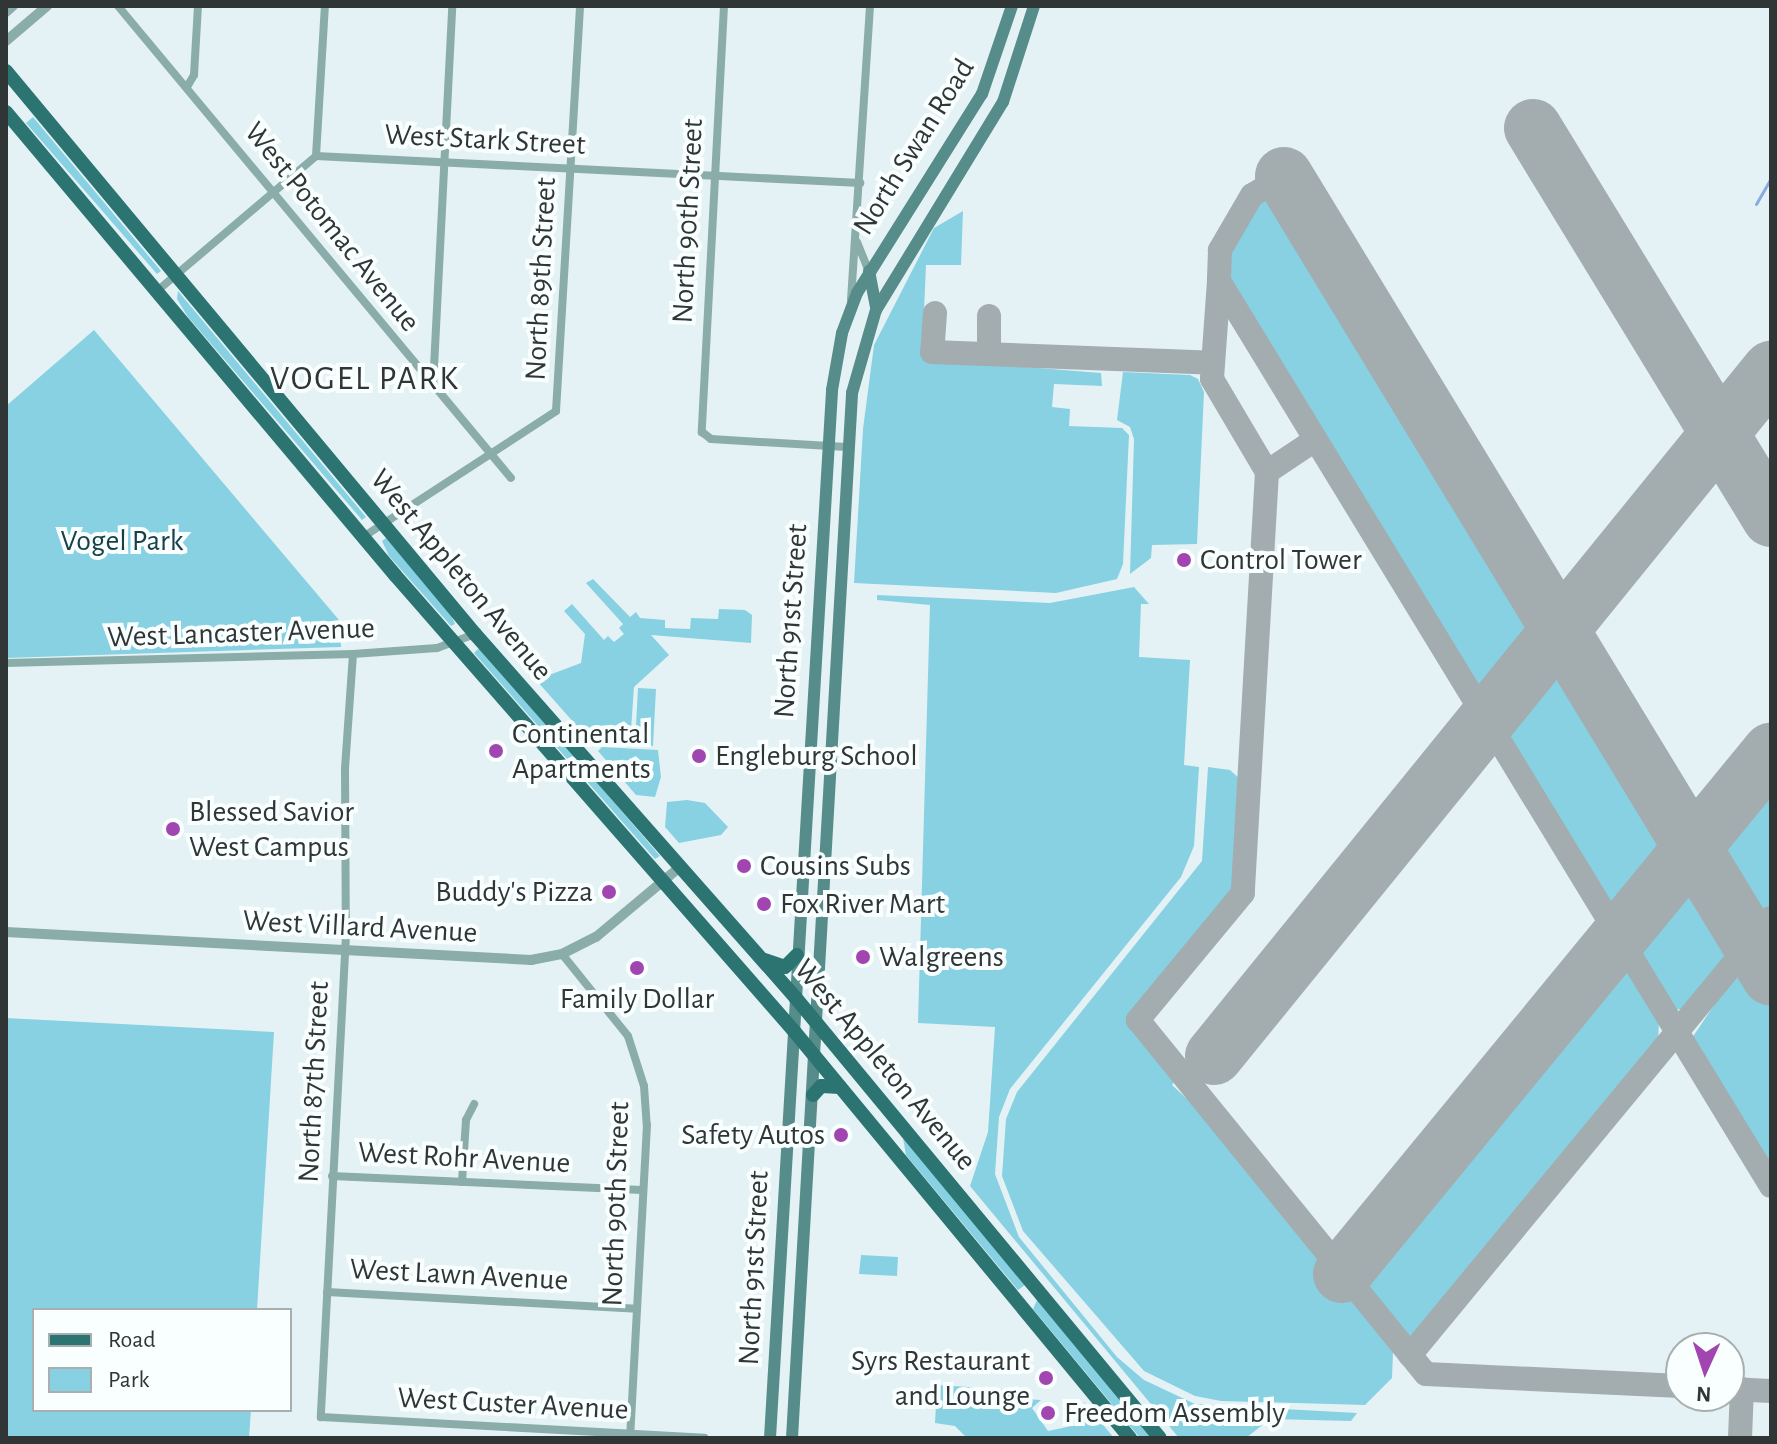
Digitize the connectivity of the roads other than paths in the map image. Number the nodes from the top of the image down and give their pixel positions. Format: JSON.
{"nodes":[{"id":1,"x":13,"y":6,"type":"edge"},
{"id":2,"x":47,"y":6,"type":"edge"},
{"id":3,"x":118,"y":6,"type":"edge"},
{"id":4,"x":198,"y":6,"type":"edge"},
{"id":5,"x":325,"y":6,"type":"edge"},
{"id":6,"x":452,"y":6,"type":"edge"},
{"id":7,"x":580,"y":6,"type":"edge"},
{"id":8,"x":724,"y":6,"type":"edge"},
{"id":9,"x":870,"y":6,"type":"edge"},
{"id":10,"x":1012,"y":6,"type":"edge"},
{"id":11,"x":1034,"y":6,"type":"edge"},
{"id":12,"x":6,"y":12,"type":"edge"},
{"id":13,"x":6,"y":41,"type":"edge"},
{"id":14,"x":6,"y":71,"type":"edge"},
{"id":15,"x":187,"y":87,"type":"junction"},
{"id":16,"x":6,"y":112,"type":"edge"},
{"id":17,"x":316,"y":156,"type":"junction"},
{"id":18,"x":444,"y":162,"type":"junction"},
{"id":19,"x":571,"y":169,"type":"junction"},
{"id":20,"x":715,"y":174,"type":"junction"},
{"id":21,"x":860,"y":183,"type":"junction"},
{"id":22,"x":273,"y":192,"type":"junction"},
{"id":23,"x":857,"y":242,"type":"junction"},
{"id":24,"x":869,"y":271,"type":"junction"},
{"id":25,"x":175,"y":275,"type":"junction"},
{"id":26,"x":157,"y":291,"type":"junction"},
{"id":27,"x":876,"y":310,"type":"junction"},
{"id":28,"x":850,"y":312,"type":"junction"},
{"id":29,"x":433,"y":387,"type":"junction"},
{"id":30,"x":829,"y":446,"type":"junction"},
{"id":31,"x":847,"y":447,"type":"junction"},
{"id":32,"x":491,"y":455,"type":"junction"},
{"id":33,"x":511,"y":478,"type":"dead end"},
{"id":34,"x":382,"y":522,"type":"junction"},
{"id":35,"x":363,"y":537,"type":"junction"},
{"id":36,"x":475,"y":634,"type":"junction"},
{"id":37,"x":458,"y":643,"type":"junction"},
{"id":38,"x":353,"y":654,"type":"junction"},
{"id":39,"x":6,"y":663,"type":"edge"},
{"id":40,"x":681,"y":866,"type":"junction"},
{"id":41,"x":663,"y":880,"type":"junction"},
{"id":42,"x":6,"y":932,"type":"edge"},
{"id":43,"x":739,"y":932,"type":"junction"},
{"id":44,"x":719,"y":945,"type":"junction"},
{"id":45,"x":345,"y":950,"type":"junction"},
{"id":46,"x":562,"y":954,"type":"junction"},
{"id":47,"x":797,"y":955,"type":"junction"},
{"id":48,"x":762,"y":959,"type":"junction"},
{"id":49,"x":795,"y":997,"type":"junction"},
{"id":50,"x":817,"y":1024,"type":"junction"},
{"id":51,"x":794,"y":1031,"type":"junction"},
{"id":52,"x":816,"y":1058,"type":"junction"},
{"id":53,"x":840,"y":1087,"type":"junction"},
{"id":54,"x":813,"y":1095,"type":"junction"},
{"id":55,"x":474,"y":1104,"type":"dead end"},
{"id":56,"x":332,"y":1176,"type":"junction"},
{"id":57,"x":462,"y":1182,"type":"junction"},
{"id":58,"x":642,"y":1190,"type":"junction"},
{"id":59,"x":327,"y":1292,"type":"junction"},
{"id":60,"x":637,"y":1309,"type":"junction"},
{"id":61,"x":321,"y":1417,"type":"joint"},
{"id":62,"x":630,"y":1434,"type":"junction"},
{"id":63,"x":704,"y":1438,"type":"edge"},
{"id":64,"x":770,"y":1438,"type":"edge"},
{"id":65,"x":792,"y":1438,"type":"edge"},
{"id":66,"x":1130,"y":1438,"type":"edge"},
{"id":67,"x":1160,"y":1438,"type":"edge"}],
"edges":[{"from":1,"to":12,"type":"street"},
{"from":2,"to":13,"type":"street"},
{"from":3,"to":15,"type":"street","name":"West Potomac Avenue"},
{"from":4,"to":15,"type":"street"},
{"from":5,"to":17,"type":"street"},
{"from":6,"to":18,"type":"street"},
{"from":7,"to":19,"type":"street","name":"North 89th Street"},
{"from":8,"to":20,"type":"street","name":"North 90th Street"},
{"from":9,"to":21,"type":"street","name":"North 91st Street"},
{"from":10,"to":24,"type":"main road","name":"North Swan Road"},
{"from":11,"to":27,"type":"main road","name":"North Swan Road"},
{"from":14,"to":25,"type":"main road","name":"West Appleton Avenue"},
{"from":15,"to":22,"type":"street","name":"West Potomac Avenue"},
{"from":16,"to":26,"type":"main road","name":"West Appleton Avenue"},
{"from":17,"to":18,"type":"street","name":"West Stark Street"},
{"from":17,"to":22,"type":"street"},
{"from":18,"to":19,"type":"street","name":"West Stark Street"},
{"from":18,"to":29,"type":"street"},
{"from":19,"to":20,"type":"street","name":"West Stark Street"},
{"from":19,"to":32,"type":"street","name":"North 89th Street"},
{"from":20,"to":21,"type":"street","name":"West Stark Street"},
{"from":20,"to":30,"type":"street","name":"North 90th Street"},
{"from":21,"to":23,"type":"street","name":"North 91st Street"},
{"from":22,"to":25,"type":"street"},
{"from":22,"to":29,"type":"street","name":"West Potomac Avenue"},
{"from":23,"to":24,"type":"street","name":"North 91st Street"},
{"from":23,"to":28,"type":"street","name":"North 91st Street"},
{"from":24,"to":27,"type":"main road"},
{"from":24,"to":28,"type":"main road","name":"North Swan Road"},
{"from":25,"to":26,"type":"street"},
{"from":25,"to":34,"type":"main road","name":"West Appleton Avenue"},
{"from":26,"to":35,"type":"main road","name":"West Appleton Avenue"},
{"from":27,"to":31,"type":"main road","name":"North 91st Street"},
{"from":28,"to":30,"type":"main road","name":"North 91st Street"},
{"from":29,"to":32,"type":"street","name":"West Potomac Avenue"},
{"from":30,"to":31,"type":"street"},
{"from":30,"to":47,"type":"main road","name":"North 91st Street"},
{"from":31,"to":50,"type":"main road","name":"North 91st Street"},
{"from":32,"to":33,"type":"street","name":"West Potomac Avenue"},
{"from":32,"to":34,"type":"street"},
{"from":34,"to":35,"type":"street"},
{"from":34,"to":36,"type":"main road","name":"West Appleton Avenue"},
{"from":35,"to":37,"type":"main road","name":"West Appleton Avenue"},
{"from":36,"to":37,"type":"street","name":"West Lancaster Avenue"},
{"from":36,"to":40,"type":"main road","name":"West Appleton Avenue"},
{"from":37,"to":38,"type":"street","name":"West Lancaster Avenue"},
{"from":37,"to":41,"type":"main road","name":"West Appleton Avenue"},
{"from":38,"to":39,"type":"street","name":"West Lancaster Avenue"},
{"from":38,"to":45,"type":"street","name":"North 87th Street"},
{"from":40,"to":41,"type":"street","name":"West Villard Avenue"},
{"from":40,"to":43,"type":"main road","name":"West Appleton Avenue"},
{"from":41,"to":44,"type":"main road","name":"West Appleton Avenue"},
{"from":41,"to":46,"type":"street","name":"West Villard Avenue"},
{"from":42,"to":45,"type":"street","name":"West Villard Avenue"},
{"from":43,"to":44,"type":"main road"},
{"from":43,"to":48,"type":"main road","name":"West Appleton Avenue"},
{"from":44,"to":51,"type":"main road","name":"West Appleton Avenue"},
{"from":45,"to":46,"type":"street","name":"West Villard Avenue"},
{"from":45,"to":56,"type":"street","name":"North 87th Street"},
{"from":46,"to":58,"type":"street","name":"North 90th Street"},
{"from":47,"to":48,"type":"main road"},
{"from":47,"to":49,"type":"main road","name":"North 91st Street"},
{"from":48,"to":49,"type":"main road","name":"West Appleton Avenue"},
{"from":49,"to":50,"type":"main road","name":"West Appleton Avenue"},
{"from":49,"to":51,"type":"main road","name":"North 91st Street"},
{"from":50,"to":52,"type":"main road","name":"North 91st Street"},
{"from":50,"to":67,"type":"main road","name":"West Appleton Avenue"},
{"from":51,"to":52,"type":"main road","name":"West Appleton Avenue"},
{"from":51,"to":64,"type":"main road","name":"North 91st Street"},
{"from":52,"to":53,"type":"main road","name":"West Appleton Avenue"},
{"from":52,"to":54,"type":"main road","name":"North 91st Street"},
{"from":53,"to":54,"type":"main road"},
{"from":53,"to":66,"type":"main road","name":"West Appleton Avenue"},
{"from":54,"to":65,"type":"main road","name":"North 91st Street"},
{"from":55,"to":57,"type":"street"},
{"from":56,"to":57,"type":"street","name":"West Rohr Avenue"},
{"from":56,"to":59,"type":"street","name":"North 87th Street"},
{"from":57,"to":58,"type":"street","name":"West Rohr Avenue"},
{"from":58,"to":60,"type":"street","name":"North 90th Street"},
{"from":59,"to":60,"type":"street","name":"West Lawn Avenue"},
{"from":59,"to":61,"type":"street","name":"North 87th Street"},
{"from":60,"to":62,"type":"street","name":"North 90th Street"},
{"from":61,"to":62,"type":"street","name":"West Custer Avenue"},
{"from":62,"to":63,"type":"street","name":"West Custer Avenue"}]}
